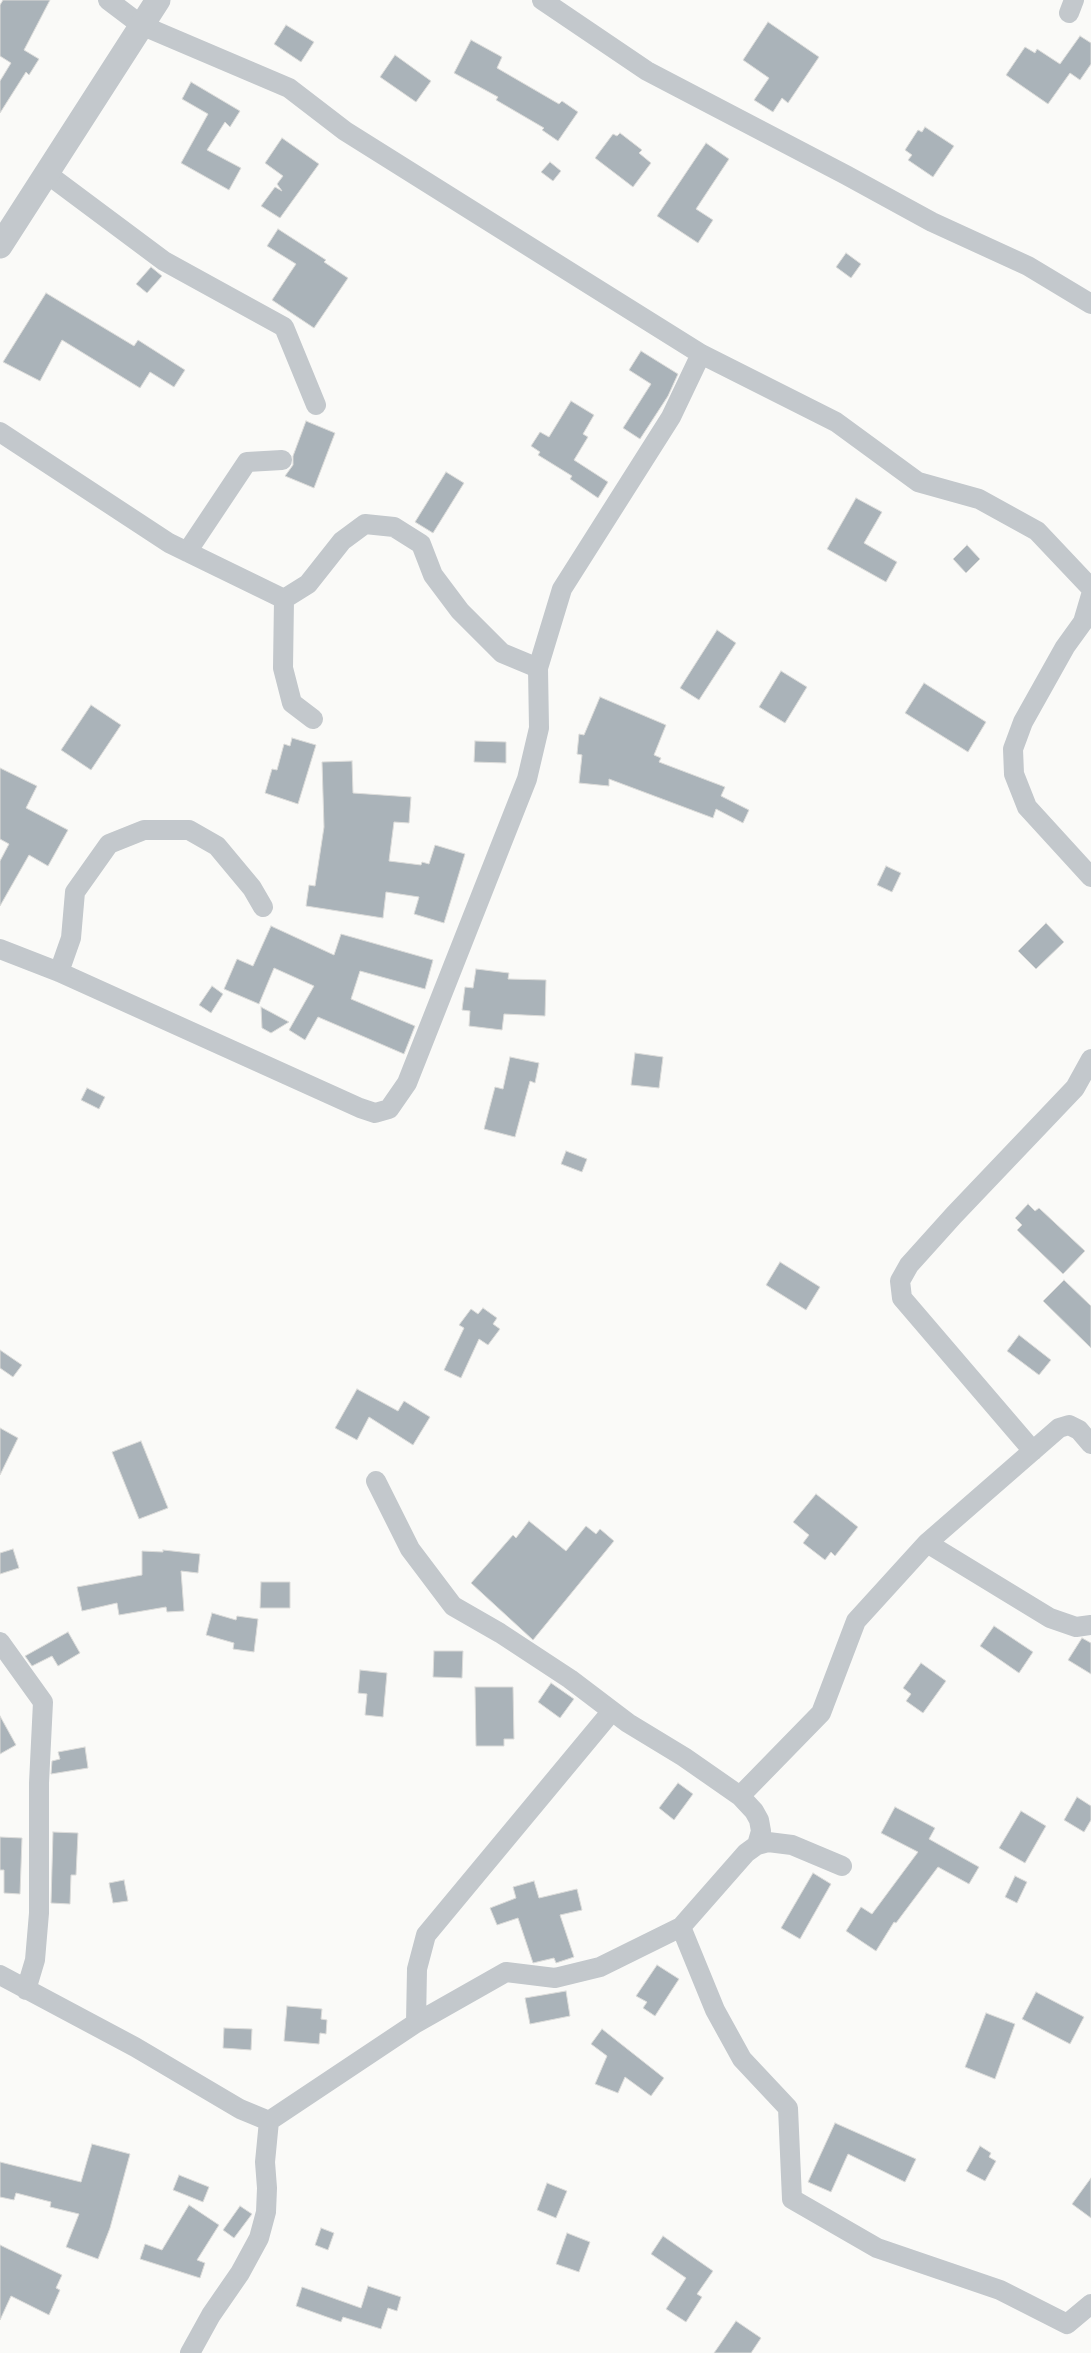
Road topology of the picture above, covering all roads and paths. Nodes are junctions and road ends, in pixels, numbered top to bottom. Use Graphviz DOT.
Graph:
graph roads {
  1 [pos="108,0"];
  2 [pos="158,0"];
  3 [pos="542,0"];
  4 [pos="141,25"];
  5 [pos="46,173"];
  6 [pos="0,246"];
  7 [pos="1091,304"];
  8 [pos="701,354"];
  9 [pos="316,405"];
  10 [pos="0,432"];
  11 [pos="282,460"];
  12 [pos="187,552"];
  13 [pos="1091,588"];
  14 [pos="1091,595"];
  15 [pos="284,599"];
  16 [pos="538,668"];
  17 [pos="313,719"];
  18 [pos="1091,877"];
  19 [pos="263,907"];
  20 [pos="0,949"];
  21 [pos="59,972"];
  22 [pos="1091,1059"];
  23 [pos="1091,1444"];
  24 [pos="1033,1451"];
  25 [pos="376,1481"];
  26 [pos="927,1543"];
  27 [pos="1091,1625"];
  28 [pos="0,1642"];
  29 [pos="612,1712"];
  30 [pos="740,1796"];
  31 [pos="757,1845"];
  32 [pos="842,1866"];
  33 [pos="681,1927"];
  34 [pos="0,1975"];
  35 [pos="26,1990"];
  36 [pos="416,2023"];
  37 [pos="269,2121"];
  38 [pos="1091,2304"];
  39 [pos="190,2353"];
  1 -- 4 [label="street"];
  2 -- 4 [label="street"];
  3 -- 7 [label="street"];
  4 -- 5 [label="street"];
  4 -- 8 [label="street"];
  5 -- 6 [label="street"];
  5 -- 9 [label="street"];
  8 -- 13 [label="street"];
  8 -- 16 [label="street"];
  10 -- 12 [label="street"];
  11 -- 12 [label="street"];
  12 -- 15 [label="street"];
  14 -- 18 [label="street"];
  15 -- 16 [label="street"];
  15 -- 17 [label="street"];
  16 -- 21 [label="street"];
  19 -- 21 [label="street"];
  20 -- 21 [label="street"];
  22 -- 24 [label="street"];
  23 -- 24 [label="street"];
  24 -- 26 [label="street"];
  25 -- 29 [label="street"];
  26 -- 27 [label="street"];
  26 -- 30 [label="street"];
  28 -- 35 [label="street"];
  29 -- 30 [label="street"];
  29 -- 36 [label="street"];
  30 -- 31 [label="street"];
  31 -- 32 [label="street"];
  31 -- 33 [label="street"];
  33 -- 36 [label="street"];
  33 -- 38 [label="street"];
  34 -- 35 [label="street"];
  35 -- 37 [label="street"];
  36 -- 37 [label="street"];
  37 -- 39 [label="street"];
}
